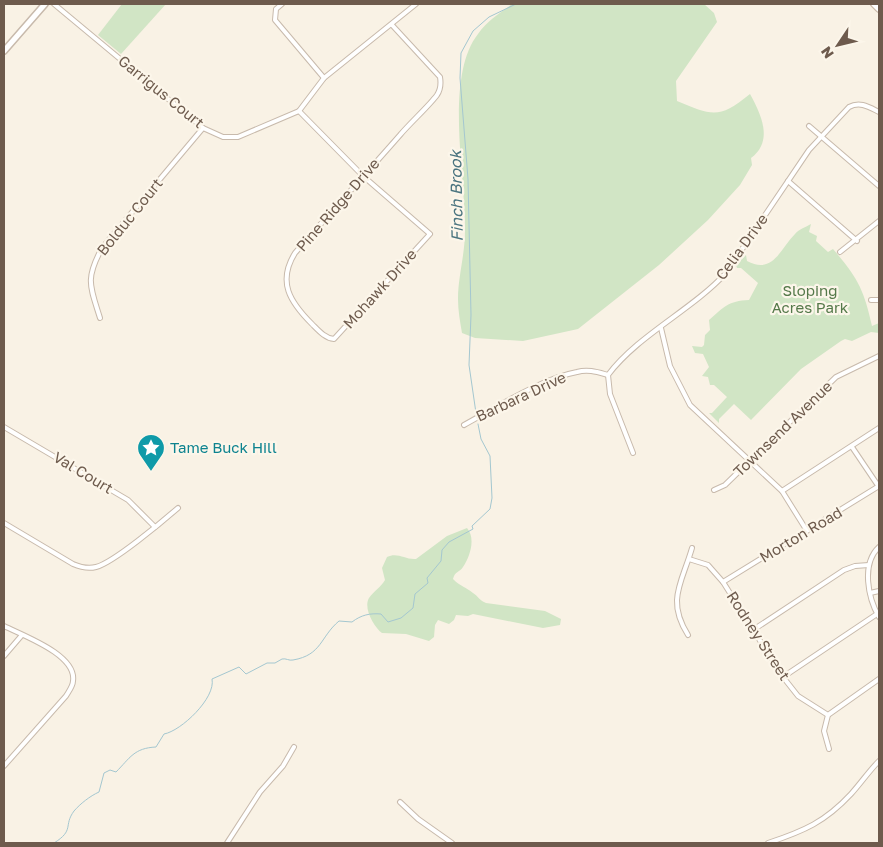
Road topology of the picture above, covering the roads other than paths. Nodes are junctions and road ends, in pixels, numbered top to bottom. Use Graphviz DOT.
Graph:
graph roads {
  1 [pos="45,4"];
  2 [pos="54,4"];
  3 [pos="282,4"];
  4 [pos="416,4"];
  5 [pos="874,4"];
  6 [pos="879,9"];
  7 [pos="392,25"];
  8 [pos="4,51"];
  9 [pos="324,78"];
  10 [pos="299,111"];
  11 [pos="879,112"];
  12 [pos="809,126"];
  13 [pos="203,128"];
  14 [pos="821,136"];
  15 [pos="363,176"];
  16 [pos="788,181"];
  17 [pos="879,186"];
  18 [pos="879,221"];
  19 [pos="857,241"];
  20 [pos="840,252"];
  21 [pos="871,300"];
  22 [pos="879,300"];
  23 [pos="100,318"];
  24 [pos="661,328"];
  25 [pos="328,338"];
  26 [pos="879,356"];
  27 [pos="608,374"];
  28 [pos="464,425"];
  29 [pos="4,427"];
  30 [pos="879,428"];
  31 [pos="852,447"];
  32 [pos="633,453"];
  33 [pos="751,461"];
  34 [pos="879,487"];
  35 [pos="714,490"];
  36 [pos="782,491"];
  37 [pos="178,508"];
  38 [pos="4,523"];
  39 [pos="155,528"];
  40 [pos="807,532"];
  41 [pos="879,547"];
  42 [pos="692,548"];
  43 [pos="689,558"];
  44 [pos="868,565"];
  45 [pos="723,582"];
  46 [pos="879,590"];
  47 [pos="870,593"];
  48 [pos="878,616"];
  49 [pos="4,626"];
  50 [pos="753,630"];
  51 [pos="22,635"];
  52 [pos="688,635"];
  53 [pos="4,656"];
  54 [pos="783,677"];
  55 [pos="879,679"];
  56 [pos="828,715"];
  57 [pos="294,747"];
  58 [pos="829,749"];
  59 [pos="879,761"];
  60 [pos="4,766"];
  61 [pos="400,802"];
  62 [pos="790,837"];
  63 [pos="227,843"];
  64 [pos="452,843"];
  65 [pos="768,843"];
  66 [pos="794,843"];
  1 -- 8 [label="street"];
  2 -- 13 [label="street, Garrigus Court"];
  3 -- 9 [label="street"];
  4 -- 7 [label="street, Garrigus Court"];
  5 -- 6 [label="main road"];
  7 -- 9 [label="street, Garrigus Court"];
  7 -- 15 [label="street, Pine Ridge Drive"];
  9 -- 10 [label="street, Garrigus Court"];
  10 -- 13 [label="street, Garrigus Court"];
  10 -- 15 [label="street"];
  11 -- 14 [label="street, Celia Drive"];
  12 -- 14 [label="street"];
  13 -- 23 [label="street, Bolduc Court"];
  14 -- 16 [label="street, Celia Drive"];
  14 -- 17 [label="street"];
  15 -- 25 [label="street, Pine Ridge Drive"];
  15 -- 25 [label="street, Mohawk Drive"];
  16 -- 19 [label="street"];
  16 -- 24 [label="street, Celia Drive"];
  18 -- 19 [label="street"];
  19 -- 20 [label="street"];
  21 -- 22 [label="street"];
  24 -- 27 [label="street, Celia Drive"];
  24 -- 33 [label="street"];
  26 -- 33 [label="street, Townsend Avenue"];
  27 -- 28 [label="street, Barbara Drive"];
  27 -- 32 [label="street"];
  29 -- 39 [label="street, Val Court"];
  30 -- 31 [label="street"];
  31 -- 34 [label="street"];
  31 -- 36 [label="street"];
  33 -- 35 [label="street, Townsend Avenue"];
  33 -- 36 [label="street"];
  34 -- 40 [label="street, Morton Road"];
  36 -- 40 [label="street"];
  37 -- 39 [label="street"];
  38 -- 39 [label="street"];
  40 -- 45 [label="street, Morton Road"];
  41 -- 44 [label="street"];
  42 -- 43 [label="street"];
  43 -- 45 [label="street, Rodney Street"];
  43 -- 52 [label="street"];
  44 -- 47 [label="street"];
  44 -- 50 [label="street"];
  45 -- 50 [label="street, Rodney Street"];
  46 -- 47 [label="street"];
  47 -- 48 [label="street"];
  48 -- 54 [label="street"];
  49 -- 51 [label="street"];
  50 -- 54 [label="street, Rodney Street"];
  51 -- 53 [label="street"];
  51 -- 60 [label="street"];
  54 -- 56 [label="street, Rodney Street"];
  55 -- 56 [label="street"];
  56 -- 58 [label="street"];
  57 -- 63 [label="street"];
  59 -- 62 [label="street"];
  61 -- 64 [label="street"];
  62 -- 65 [label="street"];
  62 -- 66 [label="street"];
}
